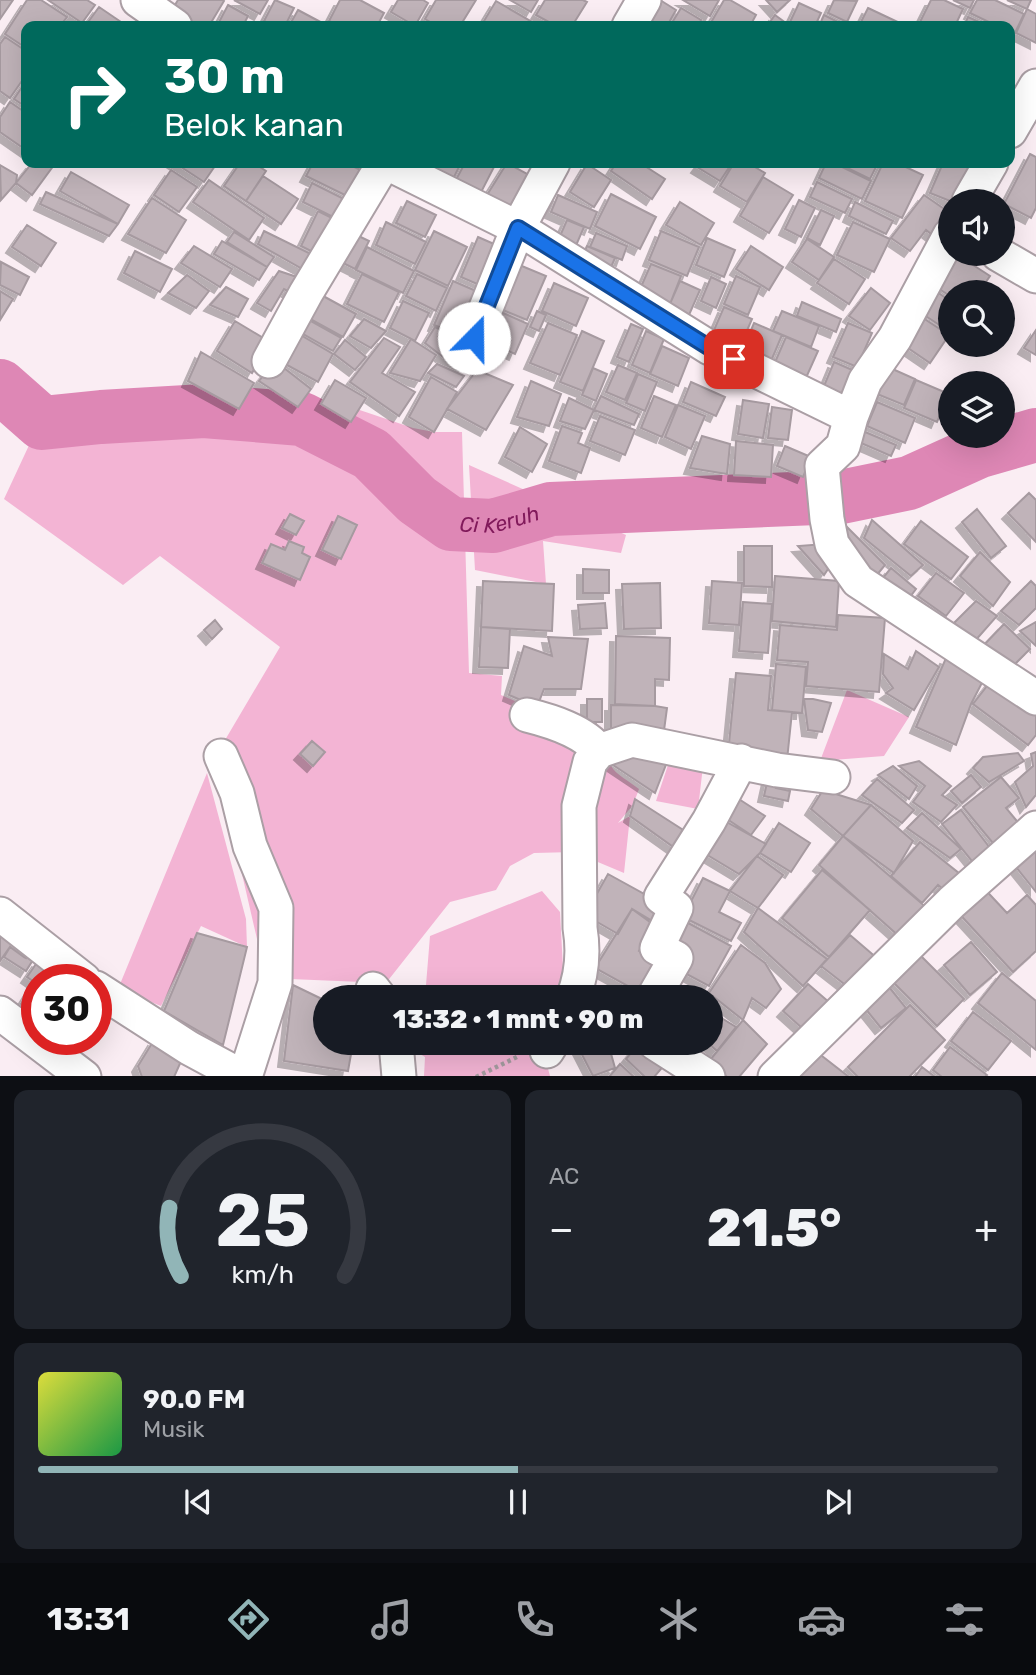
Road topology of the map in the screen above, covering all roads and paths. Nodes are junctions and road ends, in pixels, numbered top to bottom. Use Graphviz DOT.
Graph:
graph roads {
  1 [pos="138,0"];
  2 [pos="644,0"];
  3 [pos="168,21"];
  4 [pos="632,21"];
  5 [pos="1035,88"];
  6 [pos="1015,122"];
  7 [pos="383,168"];
  8 [pos="396,168"];
  9 [pos="550,168"];
  10 [pos="988,168"];
  11 [pos="976,189"];
  12 [pos="518,228"];
  13 [pos="938,257"];
  14 [pos="1015,264"];
  15 [pos="1036,276"];
  16 [pos="474,338"];
  17 [pos="270,361"];
  18 [pos="851,417"];
  19 [pos="1036,698"];
  20 [pos="527,715"];
  21 [pos="599,751"];
  22 [pos="221,756"];
  23 [pos="741,761"];
  24 [pos="833,776"];
  25 [pos="1036,828"];
  26 [pos="0,914"];
  27 [pos="64,964"];
  28 [pos="585,985"];
  29 [pos="660,985"];
  30 [pos="112,998"];
  31 [pos="0,1013"];
  32 [pos="397,1055"];
  33 [pos="526,1055"];
  34 [pos="674,1055"];
  35 [pos="248,1066"];
  36 [pos="84,1076"];
  37 [pos="399,1076"];
  38 [pos="475,1076"];
  39 [pos="708,1076"];
  40 [pos="775,1076"];
  1 -- 3 [label="street"];
  2 -- 4 [label="street"];
  5 -- 6 [label="street"];
  7 -- 17 [label="street"];
  8 -- 12 [label="street"];
  9 -- 12 [label="street"];
  10 -- 11 [label="street"];
  12 -- 16 [label="street"];
  12 -- 18 [label="street"];
  13 -- 18 [label="street"];
  14 -- 15 [label="street"];
  18 -- 19 [label="street"];
  20 -- 21 [label="street"];
  21 -- 23 [label="street"];
  21 -- 28 [label="street"];
  22 -- 35 [label="street"];
  23 -- 24 [label="street"];
  23 -- 29 [label="street"];
  25 -- 40 [label="street"];
  26 -- 27 [label="street"];
  30 -- 35 [label="street"];
  31 -- 36 [label="street"];
  32 -- 37 [label="street"];
  33 -- 38 [label="path"];
  34 -- 39 [label="street"];
}
